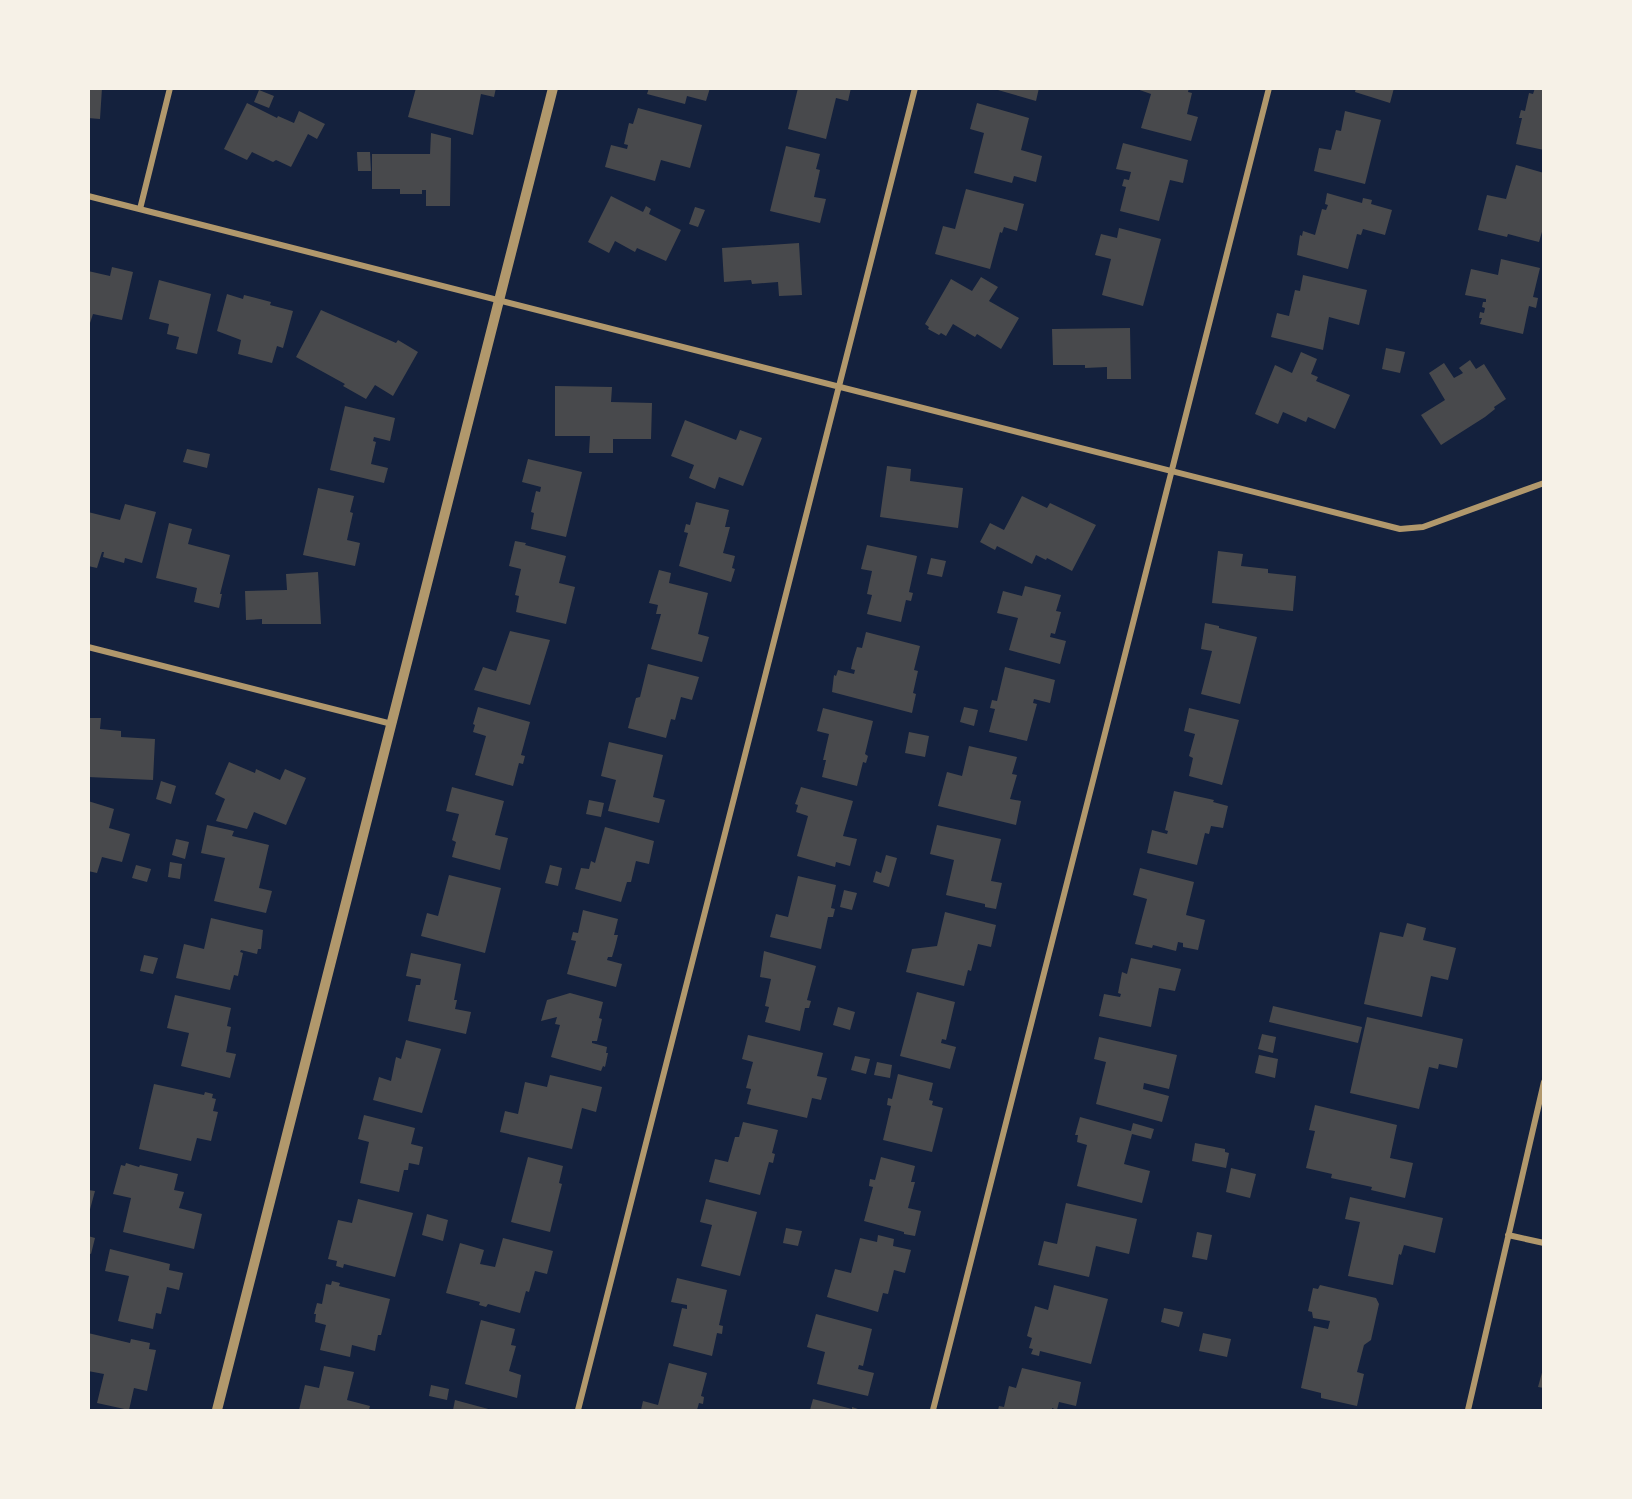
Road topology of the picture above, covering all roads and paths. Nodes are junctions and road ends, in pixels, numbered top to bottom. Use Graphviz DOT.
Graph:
graph roads {
  1 [pos="170,88"];
  2 [pos="554,88"];
  3 [pos="915,88"];
  4 [pos="1269,88"];
  5 [pos="88,196"];
  6 [pos="140,209"];
  7 [pos="500,300"];
  8 [pos="839,386"];
  9 [pos="1172,471"];
  10 [pos="1544,483"];
  11 [pos="88,647"];
  12 [pos="392,724"];
  13 [pos="1544,1082"];
  14 [pos="1508,1235"];
  15 [pos="1544,1243"];
  16 [pos="217,1410"];
  17 [pos="578,1410"];
  18 [pos="933,1410"];
  19 [pos="1468,1410"];
  1 -- 6 [label="street"];
  2 -- 7 [label="street"];
  3 -- 8 [label="street"];
  4 -- 9 [label="street"];
  5 -- 6 [label="street"];
  6 -- 7 [label="street"];
  7 -- 8 [label="street"];
  7 -- 12 [label="street"];
  8 -- 9 [label="street"];
  8 -- 17 [label="street"];
  9 -- 10 [label="street"];
  9 -- 18 [label="street"];
  11 -- 12 [label="street"];
  12 -- 16 [label="street"];
  13 -- 14 [label="street"];
  14 -- 15 [label="street"];
  14 -- 19 [label="street"];
}
